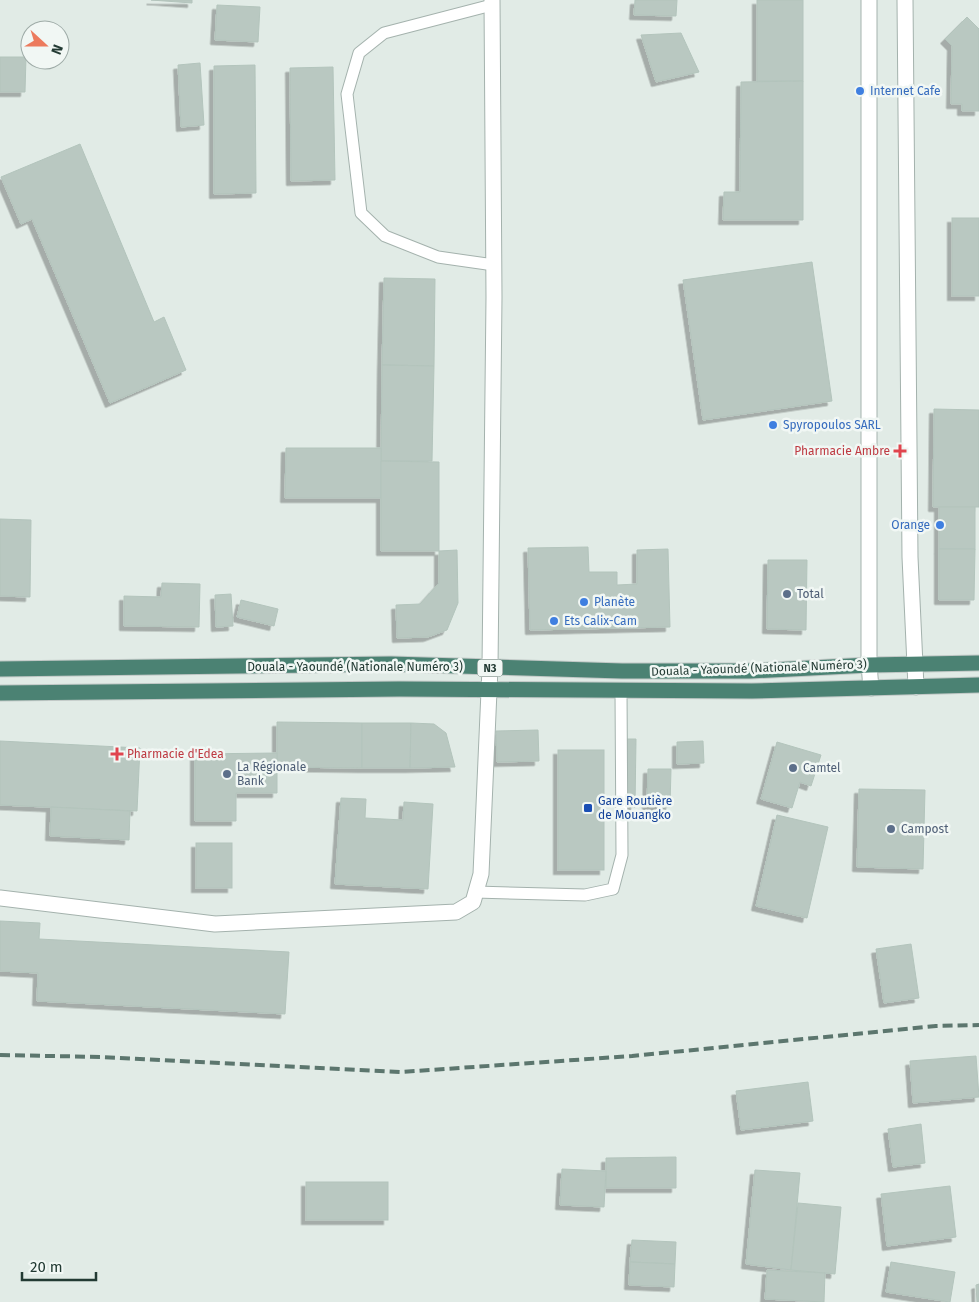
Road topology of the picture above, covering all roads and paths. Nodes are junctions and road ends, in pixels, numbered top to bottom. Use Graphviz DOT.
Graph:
graph roads {
  1 [pos="869,0"];
  2 [pos="905,0"];
  3 [pos="492,2"];
  4 [pos="494,265"];
  5 [pos="979,663"];
  6 [pos="869,665"];
  7 [pos="916,665"];
  8 [pos="490,668"];
  9 [pos="0,669"];
  10 [pos="979,685"];
  11 [pos="916,687"];
  12 [pos="871,688"];
  13 [pos="489,689"];
  14 [pos="621,690"];
  15 [pos="0,694"];
  16 [pos="475,892"];
  17 [pos="0,898"];
  1 -- 6 [label="street"];
  2 -- 7 [label="street"];
  3 -- 4 [label="street"];
  3 -- 4 [label="lane"];
  4 -- 8 [label="street"];
  5 -- 7 [label="highway, Douala - Yaoundé (Nationale Numéro 3) / N3"];
  6 -- 7 [label="highway, Douala - Yaoundé (Nationale Numéro 3) / N3"];
  6 -- 8 [label="highway, Douala - Yaoundé (Nationale Numéro 3) / N3"];
  6 -- 12 [label="street"];
  7 -- 11 [label="street"];
  8 -- 9 [label="highway, Douala - Yaoundé (Nationale Numéro 3) / N3"];
  8 -- 13 [label="street"];
  10 -- 11 [label="highway, Douala - Yaoundé (Nationale Numéro 3) / N3"];
  11 -- 12 [label="highway, Douala - Yaoundé (Nationale Numéro 3) / N3"];
  12 -- 14 [label="highway, Douala - Yaoundé (Nationale Numéro 3) / N3"];
  13 -- 14 [label="highway, Douala - Yaoundé (Nationale Numéro 3) / N3"];
  13 -- 15 [label="highway, Douala - Yaoundé (Nationale Numéro 3) / N3"];
  13 -- 16 [label="street"];
  14 -- 16 [label="lane"];
  16 -- 17 [label="street"];
}
